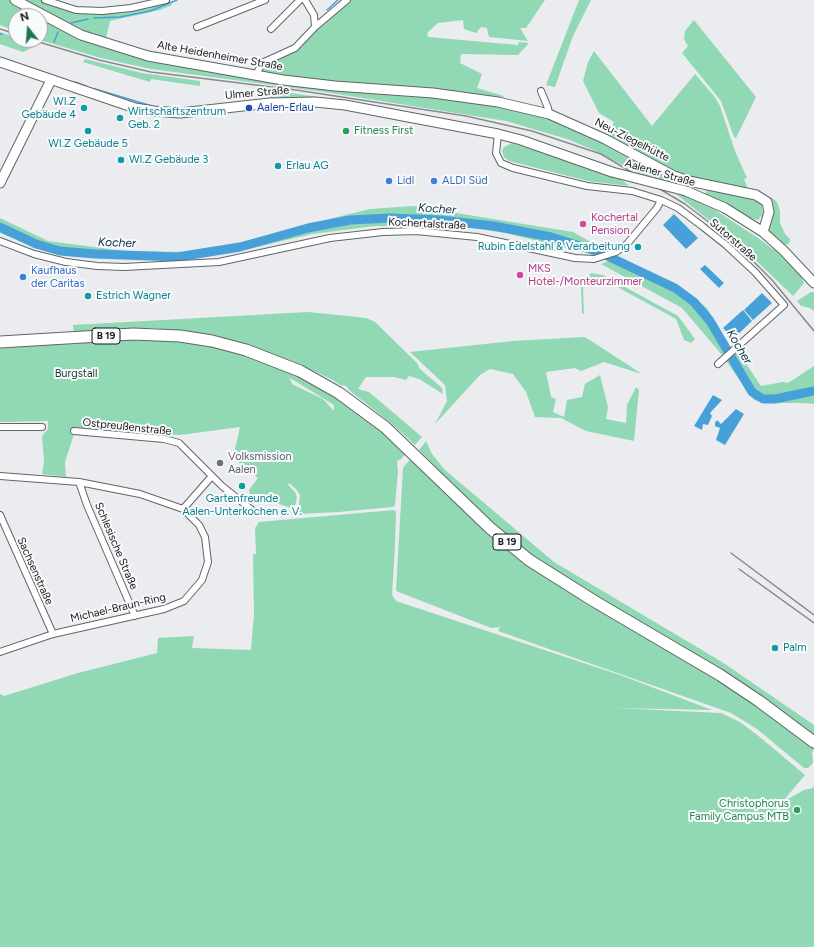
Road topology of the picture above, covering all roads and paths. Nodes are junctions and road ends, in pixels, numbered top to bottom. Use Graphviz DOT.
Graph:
graph roads {
  1 [pos="14,0"];
  2 [pos="45,0"];
  3 [pos="166,0"];
  4 [pos="265,0"];
  5 [pos="300,0"];
  6 [pos="305,0"];
  7 [pos="347,0"];
  8 [pos="197,27"];
  9 [pos="315,27"];
  10 [pos="271,29"];
  11 [pos="0,62"];
  12 [pos="256,75"];
  13 [pos="51,80"];
  14 [pos="541,91"];
  15 [pos="433,93"];
  16 [pos="549,114"];
  17 [pos="498,134"];
  18 [pos="0,183"];
  19 [pos="661,200"];
  20 [pos="763,232"];
  21 [pos="0,241"];
  22 [pos="814,283"];
  23 [pos="0,342"];
  24 [pos="720,362"];
  25 [pos="0,427"];
  26 [pos="42,427"];
  27 [pos="74,431"];
  28 [pos="0,476"];
  29 [pos="212,476"];
  30 [pos="79,482"];
  31 [pos="184,509"];
  32 [pos="252,510"];
  33 [pos="0,516"];
  34 [pos="135,616"];
  35 [pos="53,634"];
  36 [pos="0,652"];
  37 [pos="814,742"];
  1 -- 12 [label="street, Alte Heidenheimer Straße"];
  2 -- 3 [label="street"];
  4 -- 8 [label="street"];
  5 -- 10 [label="street"];
  6 -- 9 [label="street"];
  7 -- 9 [label="street"];
  9 -- 12 [label="street"];
  11 -- 13 [label="street, Ulmer Straße"];
  12 -- 15 [label="street, Alte Heidenheimer Straße"];
  13 -- 17 [label="street, Ulmer Straße"];
  13 -- 18 [label="street"];
  14 -- 16 [label="street"];
  15 -- 16 [label="street, Neu-Ziegelhütte"];
  16 -- 20 [label="street, Neu-Ziegelhütte"];
  17 -- 19 [label="street"];
  17 -- 20 [label="street, Aalener Straße, bridge"];
  19 -- 21 [label="street, Kochertalstraße"];
  19 -- 24 [label="street, Sutorstraße"];
  20 -- 22 [label="street, Aalener Straße"];
  23 -- 37 [label="highway, B 19"];
  25 -- 26 [label="street"];
  27 -- 29 [label="street, Ostpreußenstraße"];
  28 -- 30 [label="street"];
  29 -- 31 [label="street"];
  29 -- 32 [label="street, Ostpreußenstraße"];
  30 -- 31 [label="street"];
  30 -- 34 [label="street, Schlesische Straße"];
  31 -- 34 [label="street, Michael-Braun-Ring"];
  33 -- 35 [label="street, Sachsenstraße"];
  34 -- 35 [label="street, Michael-Braun-Ring"];
  35 -- 36 [label="street, Michael-Braun-Ring"];
}
